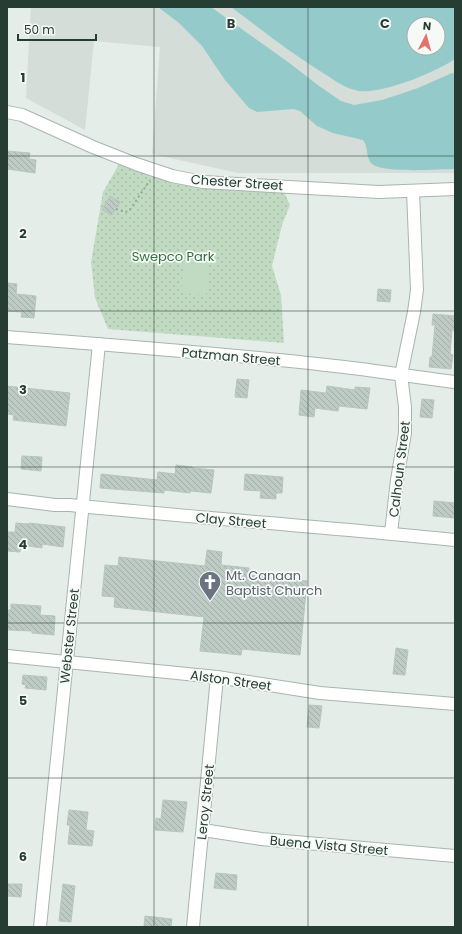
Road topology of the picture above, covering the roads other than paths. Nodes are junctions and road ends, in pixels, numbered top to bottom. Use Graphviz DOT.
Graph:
graph roads {
  1 [pos="7,112"];
  2 [pos="455,189"];
  3 [pos="413,191"];
  4 [pos="7,337"];
  5 [pos="99,344"];
  6 [pos="401,375"];
  7 [pos="455,382"];
  8 [pos="7,499"];
  9 [pos="83,506"];
  10 [pos="391,533"];
  11 [pos="455,540"];
  12 [pos="7,656"];
  13 [pos="67,661"];
  14 [pos="217,677"];
  15 [pos="455,704"];
  16 [pos="203,830"];
  17 [pos="455,856"];
  18 [pos="40,927"];
  19 [pos="193,927"];
  1 -- 3 [label="street, Chester Street"];
  2 -- 3 [label="street, Chester Street"];
  3 -- 6 [label="street, Calhoun Street"];
  4 -- 5 [label="street, Patzman Street"];
  5 -- 6 [label="street, Patzman Street"];
  5 -- 9 [label="street, Webster Street"];
  6 -- 7 [label="street, Patzman Street"];
  6 -- 10 [label="street, Calhoun Street"];
  8 -- 9 [label="street, Clay Street"];
  9 -- 10 [label="street, Clay Street"];
  9 -- 13 [label="street, Webster Street"];
  10 -- 11 [label="street, Clay Street"];
  12 -- 13 [label="street, Alston Street"];
  13 -- 14 [label="street, Alston Street"];
  13 -- 18 [label="street, Webster Street"];
  14 -- 15 [label="street, Alston Street"];
  14 -- 16 [label="street, Leroy Street"];
  16 -- 17 [label="street, Buena Vista Street"];
  16 -- 19 [label="street, Leroy Street"];
}
